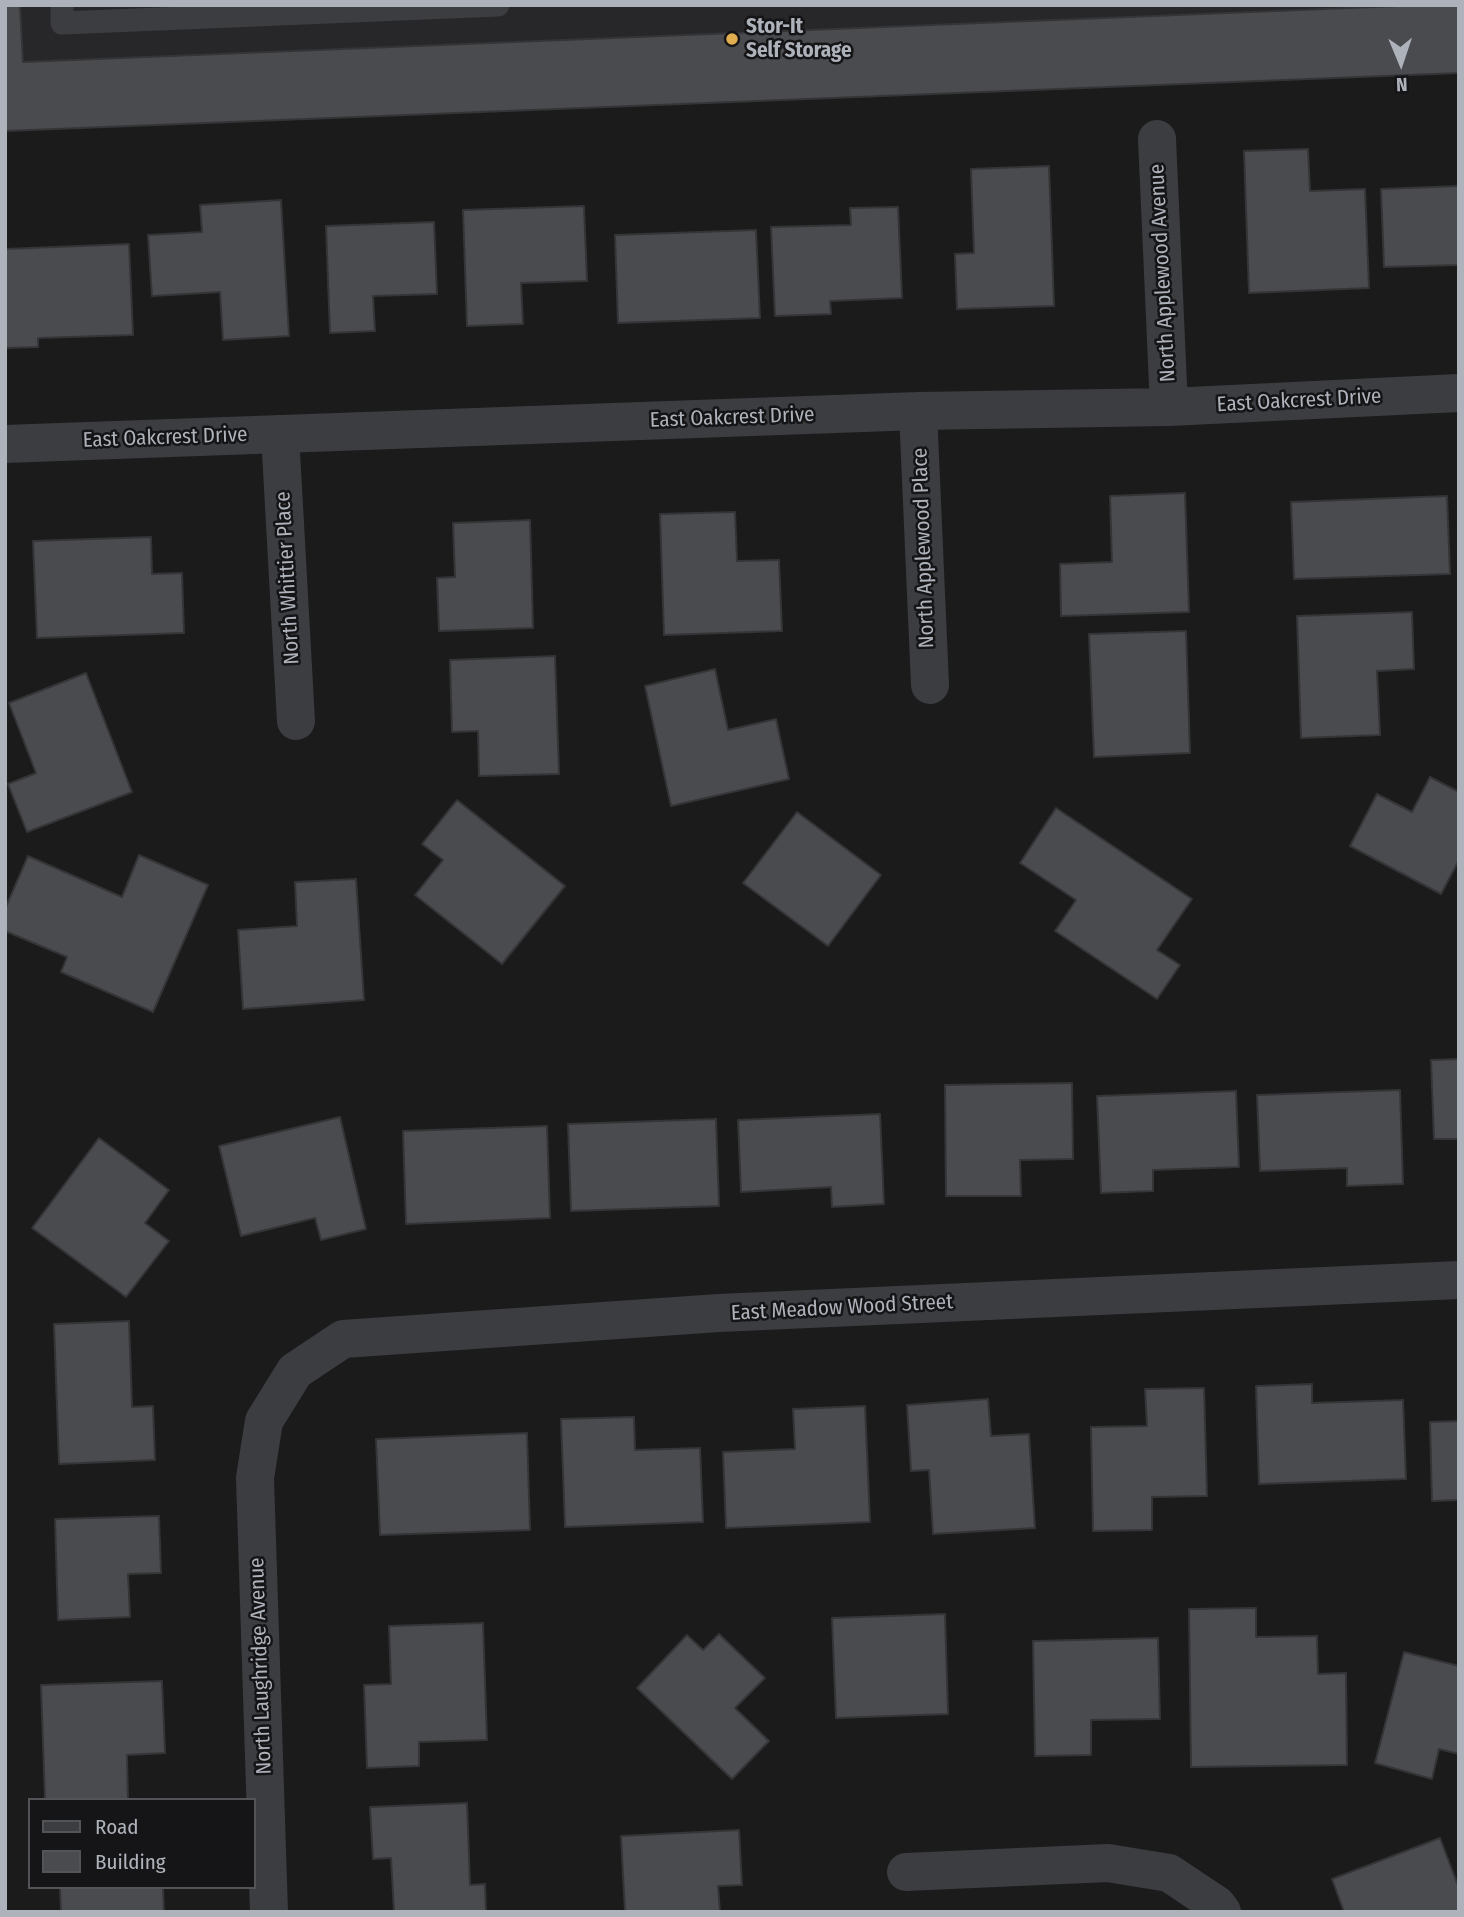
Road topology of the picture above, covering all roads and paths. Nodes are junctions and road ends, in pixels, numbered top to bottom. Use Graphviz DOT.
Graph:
graph roads {
  1 [pos="62,5"];
  2 [pos="498,5"];
  3 [pos="312,9"];
  4 [pos="206,11"];
  5 [pos="1157,139"];
  6 [pos="1459,393"];
  7 [pos="1169,407"];
  8 [pos="918,411"];
  9 [pos="280,434"];
  10 [pos="5,444"];
  11 [pos="930,685"];
  12 [pos="296,721"];
  13 [pos="1459,1280"];
  14 [pos="264,1421"];
  15 [pos="906,1872"];
  16 [pos="270,1912"];
  17 [pos="1222,1912"];
  1 -- 4 [label="lane"];
  2 -- 3 [label="lane"];
  3 -- 4 [label="lane"];
  5 -- 7 [label="street, North Applewood Avenue"];
  6 -- 7 [label="street, East Oakcrest Drive"];
  7 -- 8 [label="street, East Oakcrest Drive"];
  8 -- 9 [label="street, East Oakcrest Drive"];
  8 -- 11 [label="street, North Applewood Place"];
  9 -- 10 [label="street, East Oakcrest Drive"];
  9 -- 12 [label="street, North Whittier Place"];
  13 -- 14 [label="street, East Meadow Wood Street"];
  14 -- 16 [label="street, North Laughridge Avenue"];
  15 -- 17 [label="street"];
}
